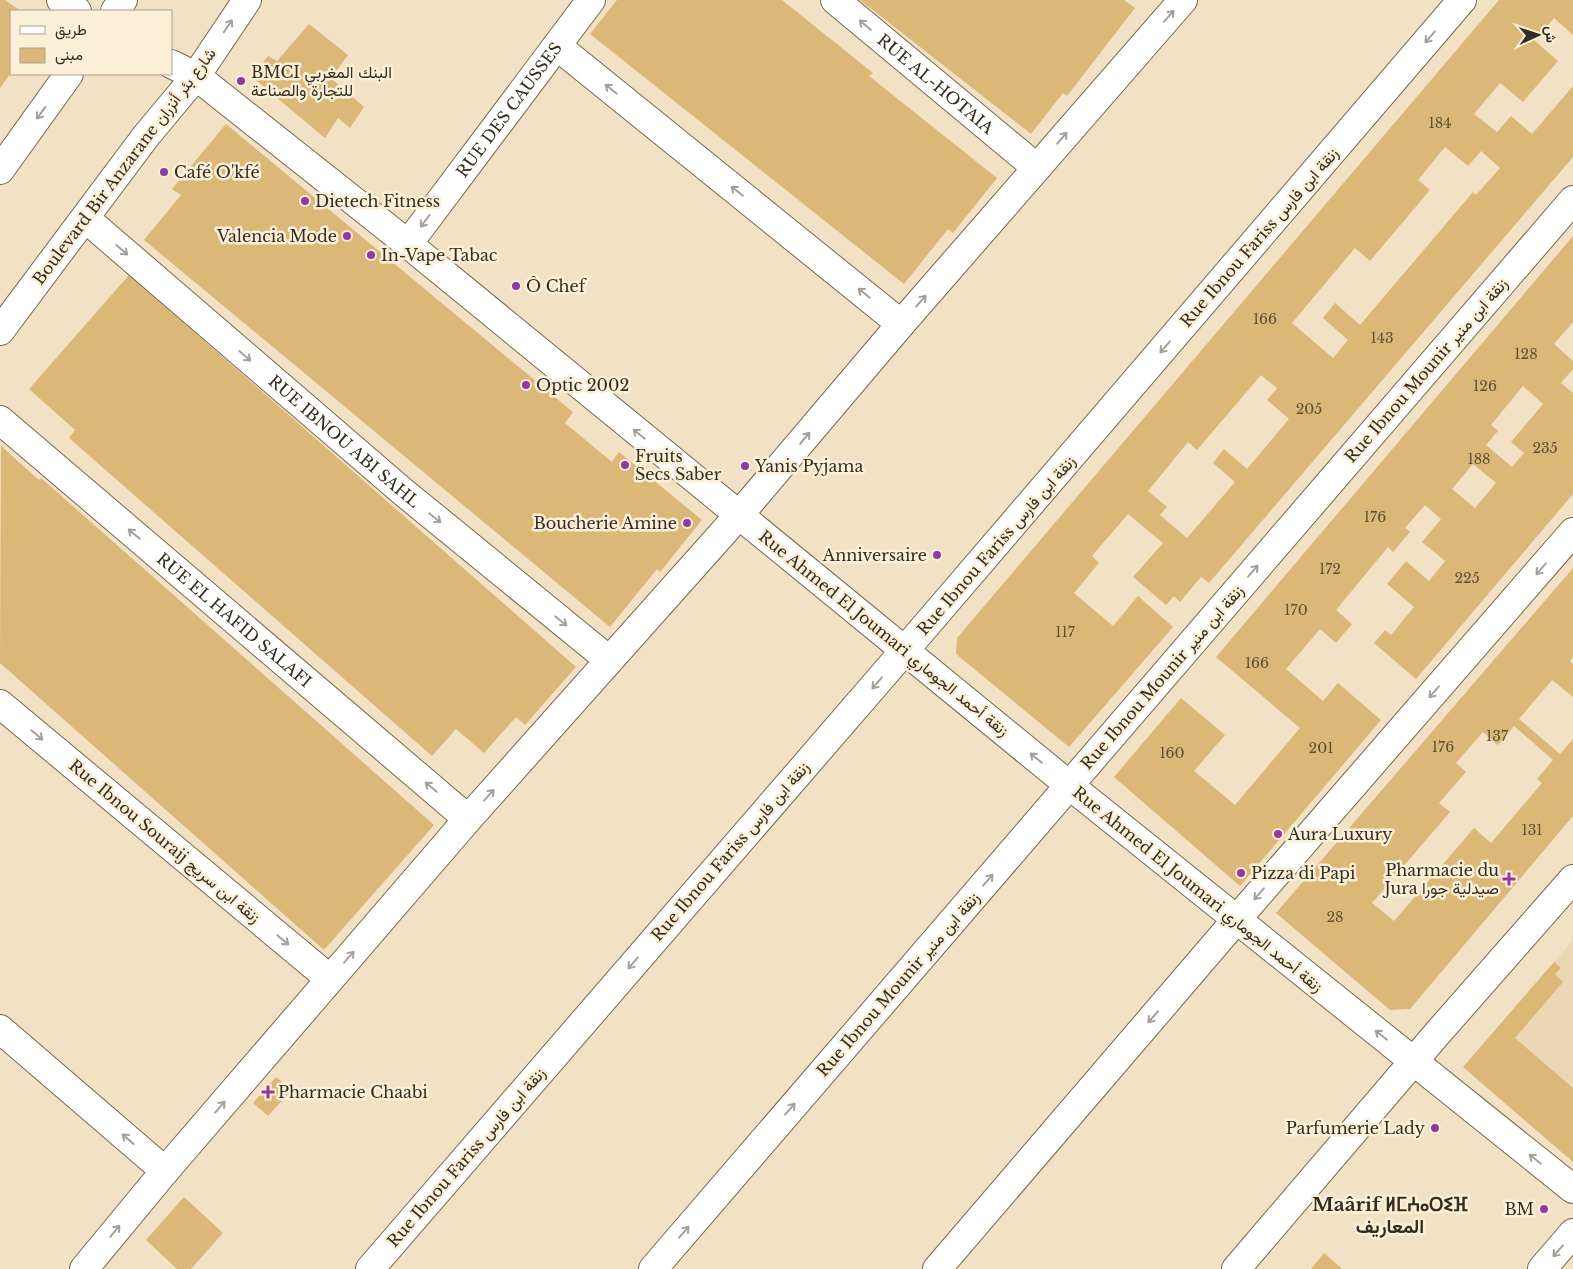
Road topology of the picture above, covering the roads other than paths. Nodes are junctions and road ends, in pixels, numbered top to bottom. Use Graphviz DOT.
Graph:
graph roads {
  1 [pos="61,0"];
  2 [pos="247,0"];
  3 [pos="590,0"];
  4 [pos="835,0"];
  5 [pos="1183,0"];
  6 [pos="1462,0"];
  7 [pos="76,10"];
  8 [pos="557,46"];
  9 [pos="172,64"];
  10 [pos="68,75"];
  11 [pos="196,76"];
  12 [pos="1037,168"];
  13 [pos="0,170"];
  14 [pos="1573,200"];
  15 [pos="85,218"];
  16 [pos="408,244"];
  17 [pos="902,324"];
  18 [pos="0,331"];
  19 [pos="0,420"];
  20 [pos="739,515"];
  21 [pos="1573,532"];
  22 [pos="905,650"];
  23 [pos="609,660"];
  24 [pos="0,704"];
  25 [pos="1069,785"];
  26 [pos="468,818"];
  27 [pos="1573,879"];
  28 [pos="1237,919"];
  29 [pos="330,979"];
  30 [pos="0,1029"];
  31 [pos="1414,1061"];
  32 [pos="165,1171"];
  33 [pos="1573,1190"];
  34 [pos="1573,1233"];
  35 [pos="84,1269"];
  36 [pos="370,1269"];
  37 [pos="653,1269"];
  38 [pos="937,1269"];
  39 [pos="1236,1269"];
  40 [pos="1542,1269"];
  1 -- 7 [label="street"];
  11 -- 2 [label="street, Boulevard Bir Anzarane شارع بئر أنزران, one-way"];
  3 -- 8 [label="street, RUE DES CAUSSES"];
  12 -- 4 [label="street, RUE AL-HOTAIA, one-way"];
  12 -- 5 [label="street, one-way"];
  6 -- 22 [label="street, Rue Ibnou Fariss زنقة ابن فارس, one-way"];
  8 -- 16 [label="street, RUE DES CAUSSES, one-way"];
  17 -- 8 [label="street, one-way"];
  9 -- 11 [label="street, Rue Ahmed El Joumari زنقة أحمد الجوماري"];
  10 -- 13 [label="street, one-way"];
  11 -- 15 [label="street, Boulevard Bir Anzarane شارع بئر أنزران"];
  11 -- 16 [label="street, Rue Ahmed El Joumari زنقة أحمد الجوماري"];
  17 -- 12 [label="street, one-way"];
  25 -- 14 [label="street, Rue Ibnou Mounir زنقة ابن منير, one-way"];
  15 -- 18 [label="street, Boulevard Bir Anzarane شارع بئر أنزران"];
  15 -- 23 [label="street, RUE IBNOU ABI SAHL, one-way"];
  20 -- 16 [label="street, Rue Ahmed El Joumari زنقة أحمد الجوماري, one-way"];
  20 -- 17 [label="street, one-way"];
  26 -- 19 [label="street, RUE EL HAFID SALAFI, one-way"];
  20 -- 22 [label="street, Rue Ahmed El Joumari زنقة أحمد الجوماري"];
  20 -- 23 [label="street"];
  21 -- 28 [label="street, one-way"];
  25 -- 22 [label="street, Rue Ahmed El Joumari زنقة أحمد الجوماري, one-way"];
  22 -- 36 [label="street, Rue Ibnou Fariss زنقة ابن فارس, one-way"];
  26 -- 23 [label="street, one-way"];
  24 -- 29 [label="street, Rue Ibnou Souraij زنقة ابن سريج, one-way"];
  25 -- 28 [label="street, Rue Ahmed El Joumari زنقة أحمد الجوماري"];
  37 -- 25 [label="street, Rue Ibnou Mounir زنقة ابن منير, one-way"];
  29 -- 26 [label="street, one-way"];
  27 -- 31 [label="street"];
  31 -- 28 [label="street, Rue Ahmed El Joumari زنقة أحمد الجوماري, one-way"];
  28 -- 38 [label="street, one-way"];
  32 -- 29 [label="street, one-way"];
  32 -- 30 [label="street, one-way"];
  33 -- 31 [label="street, Rue Ahmed El Joumari زنقة أحمد الجوماري, one-way"];
  31 -- 39 [label="street"];
  35 -- 32 [label="street, one-way"];
  34 -- 40 [label="street, one-way"];
}
